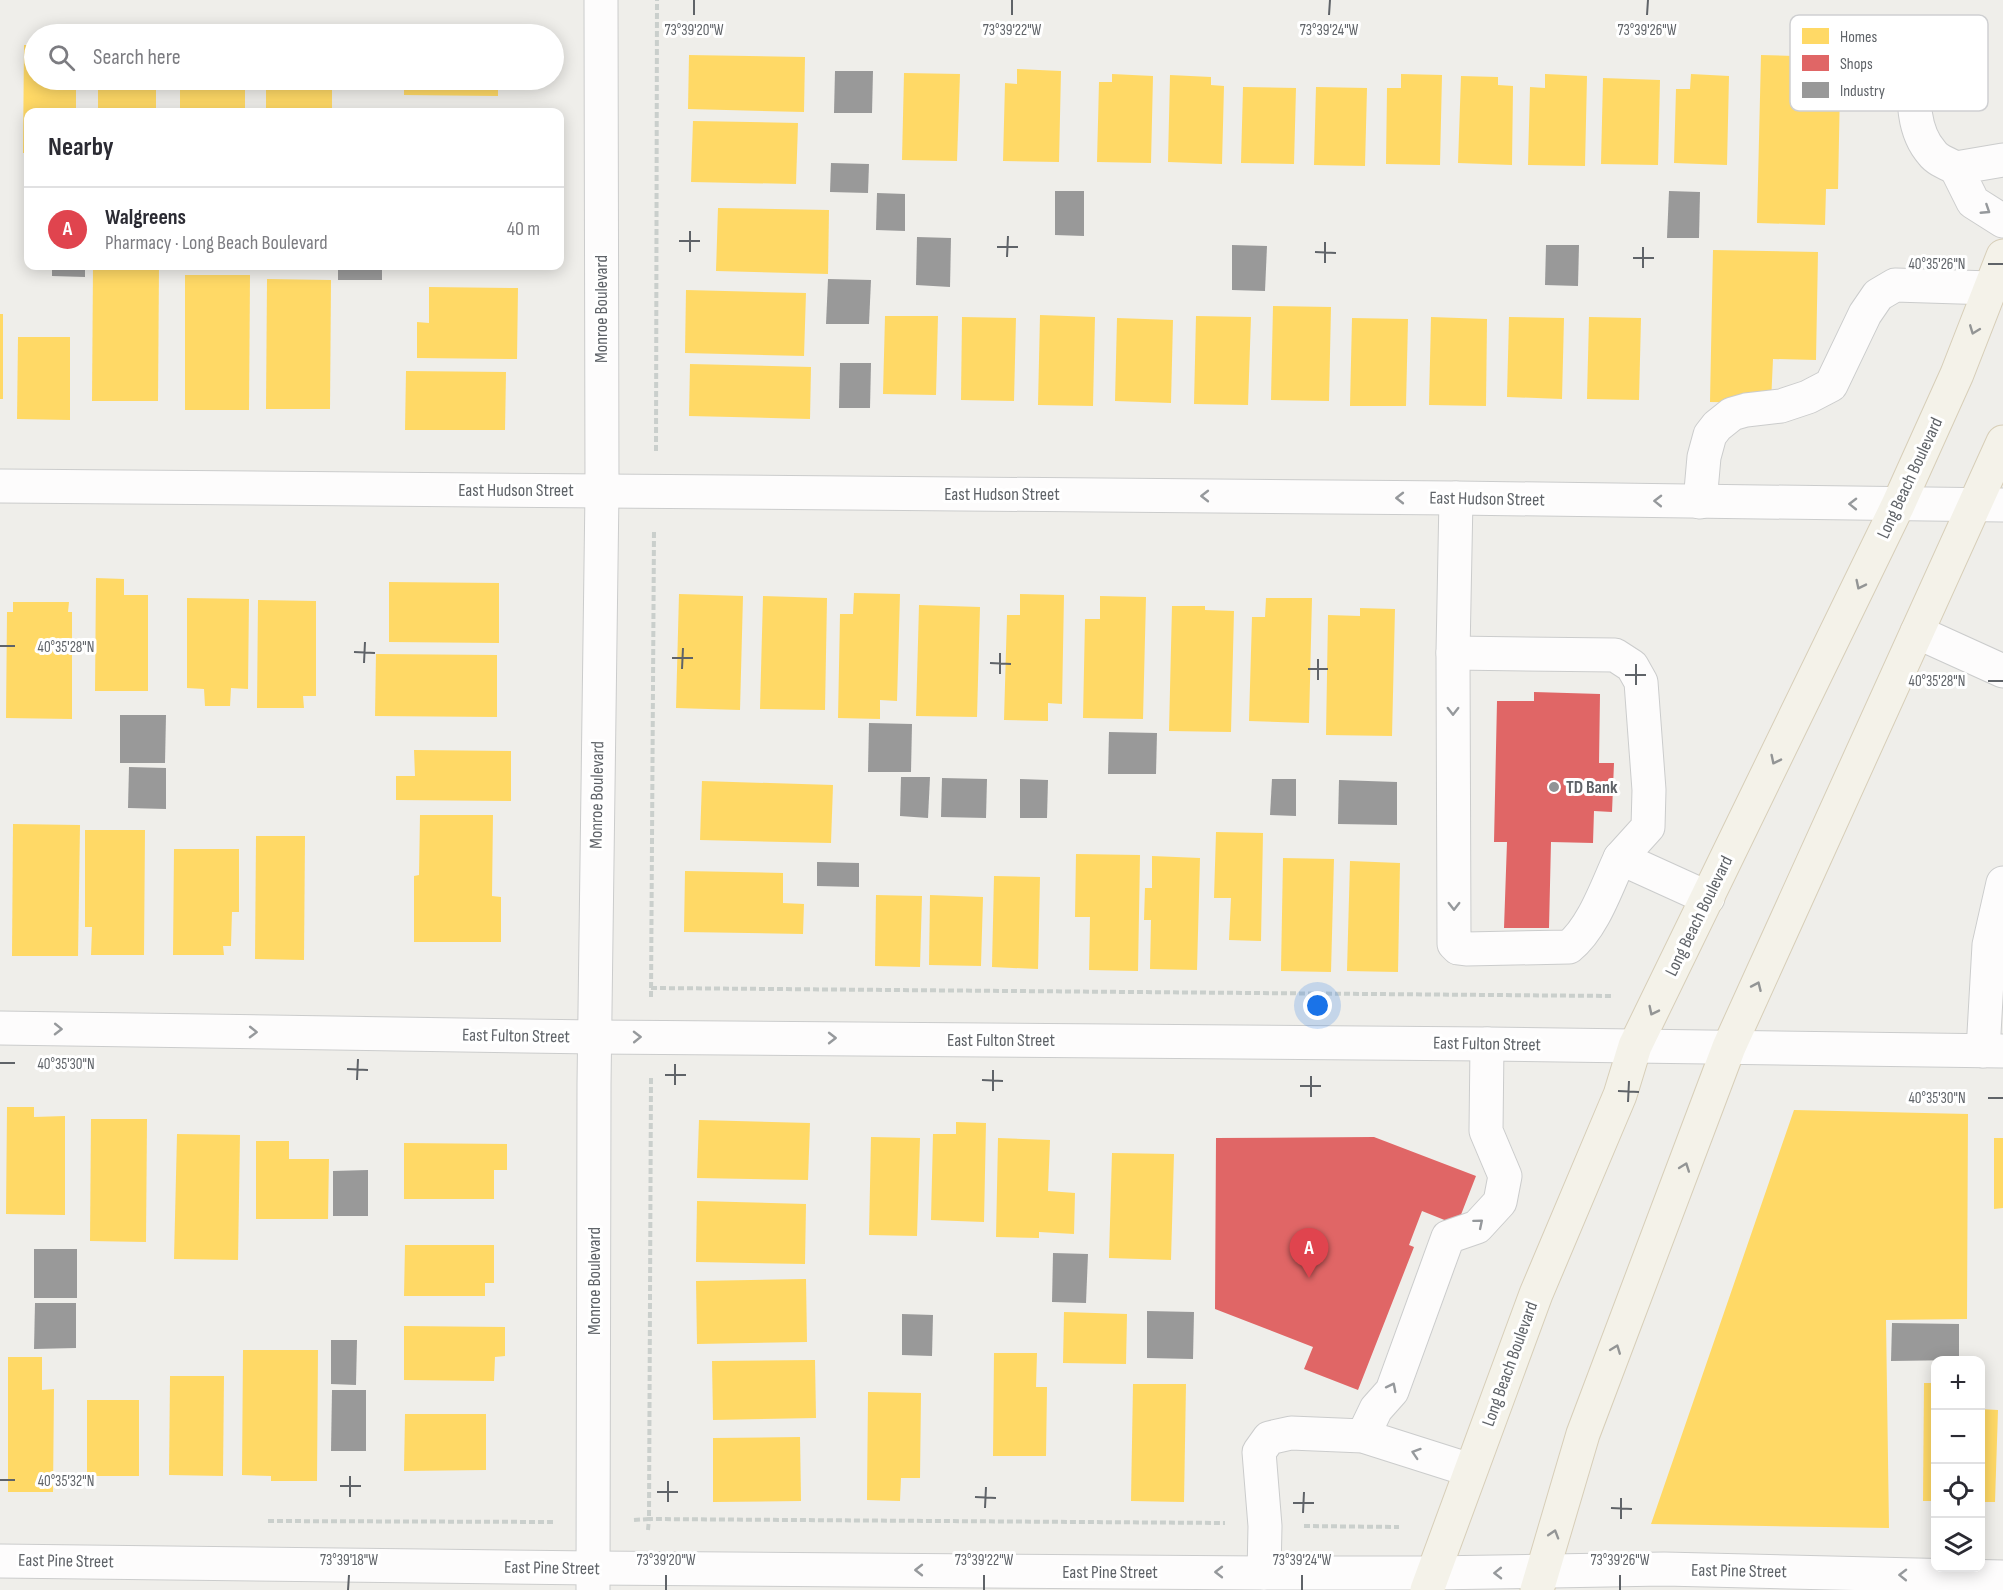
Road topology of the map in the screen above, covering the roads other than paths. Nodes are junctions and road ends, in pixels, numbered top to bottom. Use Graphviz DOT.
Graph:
graph roads {
  1 [pos="601,0"];
  2 [pos="1915,111"];
  3 [pos="2003,160"];
  4 [pos="1956,168"];
  5 [pos="2003,221"];
  6 [pos="2003,256"];
  7 [pos="1991,288"];
  8 [pos="2003,442"];
  9 [pos="0,486"];
  10 [pos="602,491"];
  11 [pos="1456,498"];
  12 [pos="1700,502"];
  13 [pos="1898,505"];
  14 [pos="1989,505"];
  15 [pos="1917,632"];
  16 [pos="1453,653"];
  17 [pos="2003,671"];
  18 [pos="1620,858"];
  19 [pos="2003,883"];
  20 [pos="1708,898"];
  21 [pos="0,1028"];
  22 [pos="595,1037"];
  23 [pos="1487,1044"];
  24 [pos="1635,1046"];
  25 [pos="1729,1047"];
  26 [pos="1993,1051"];
  27 [pos="1363,1436"];
  28 [pos="1470,1470"];
  29 [pos="0,1561"];
  30 [pos="1264,1573"];
  31 [pos="2003,1577"];
  32 [pos="593,1579"];
  33 [pos="1661,1580"];
  34 [pos="1539,1581"];
  35 [pos="1429,1582"];
  36 [pos="1850,1582"];
  1 -- 10 [label="street, Monroe Boulevard"];
  2 -- 4 [label="street"];
  3 -- 4 [label="street"];
  4 -- 5 [label="street, one-way"];
  6 -- 7 [label="main road, Long Beach Boulevard"];
  7 -- 12 [label="street"];
  7 -- 13 [label="main road, Long Beach Boulevard, one-way"];
  8 -- 14 [label="main road"];
  9 -- 10 [label="street, East Hudson Street"];
  11 -- 10 [label="street, East Hudson Street, one-way"];
  10 -- 22 [label="street, Monroe Boulevard"];
  12 -- 11 [label="street, East Hudson Street, one-way"];
  11 -- 16 [label="street"];
  13 -- 12 [label="street, East Hudson Street, one-way"];
  13 -- 14 [label="street, East Hudson Street"];
  13 -- 20 [label="main road, Long Beach Boulevard, one-way"];
  14 -- 15 [label="main road"];
  15 -- 17 [label="street"];
  25 -- 15 [label="main road, one-way"];
  16 -- 18 [label="street"];
  16 -- 18 [label="street, one-way"];
  18 -- 20 [label="street"];
  19 -- 26 [label="street"];
  20 -- 24 [label="main road, Long Beach Boulevard, one-way"];
  21 -- 22 [label="street, East Fulton Street, one-way"];
  22 -- 23 [label="street, East Fulton Street, one-way"];
  22 -- 32 [label="street, Monroe Boulevard"];
  23 -- 24 [label="street, East Fulton Street"];
  27 -- 23 [label="street, one-way"];
  24 -- 25 [label="street, East Fulton Street"];
  24 -- 28 [label="main road, Long Beach Boulevard"];
  25 -- 26 [label="street, East Fulton Street"];
  34 -- 25 [label="main road, one-way"];
  28 -- 27 [label="street, one-way"];
  27 -- 30 [label="street"];
  28 -- 35 [label="main road, Long Beach Boulevard"];
  29 -- 32 [label="street, East Pine Street"];
  30 -- 32 [label="street, East Pine Street, one-way"];
  30 -- 35 [label="street, East Pine Street"];
  31 -- 36 [label="street, East Pine Street, one-way"];
  33 -- 34 [label="street, East Pine Street"];
  33 -- 36 [label="street, East Pine Street"];
  34 -- 35 [label="street, East Pine Street, one-way"];
}
